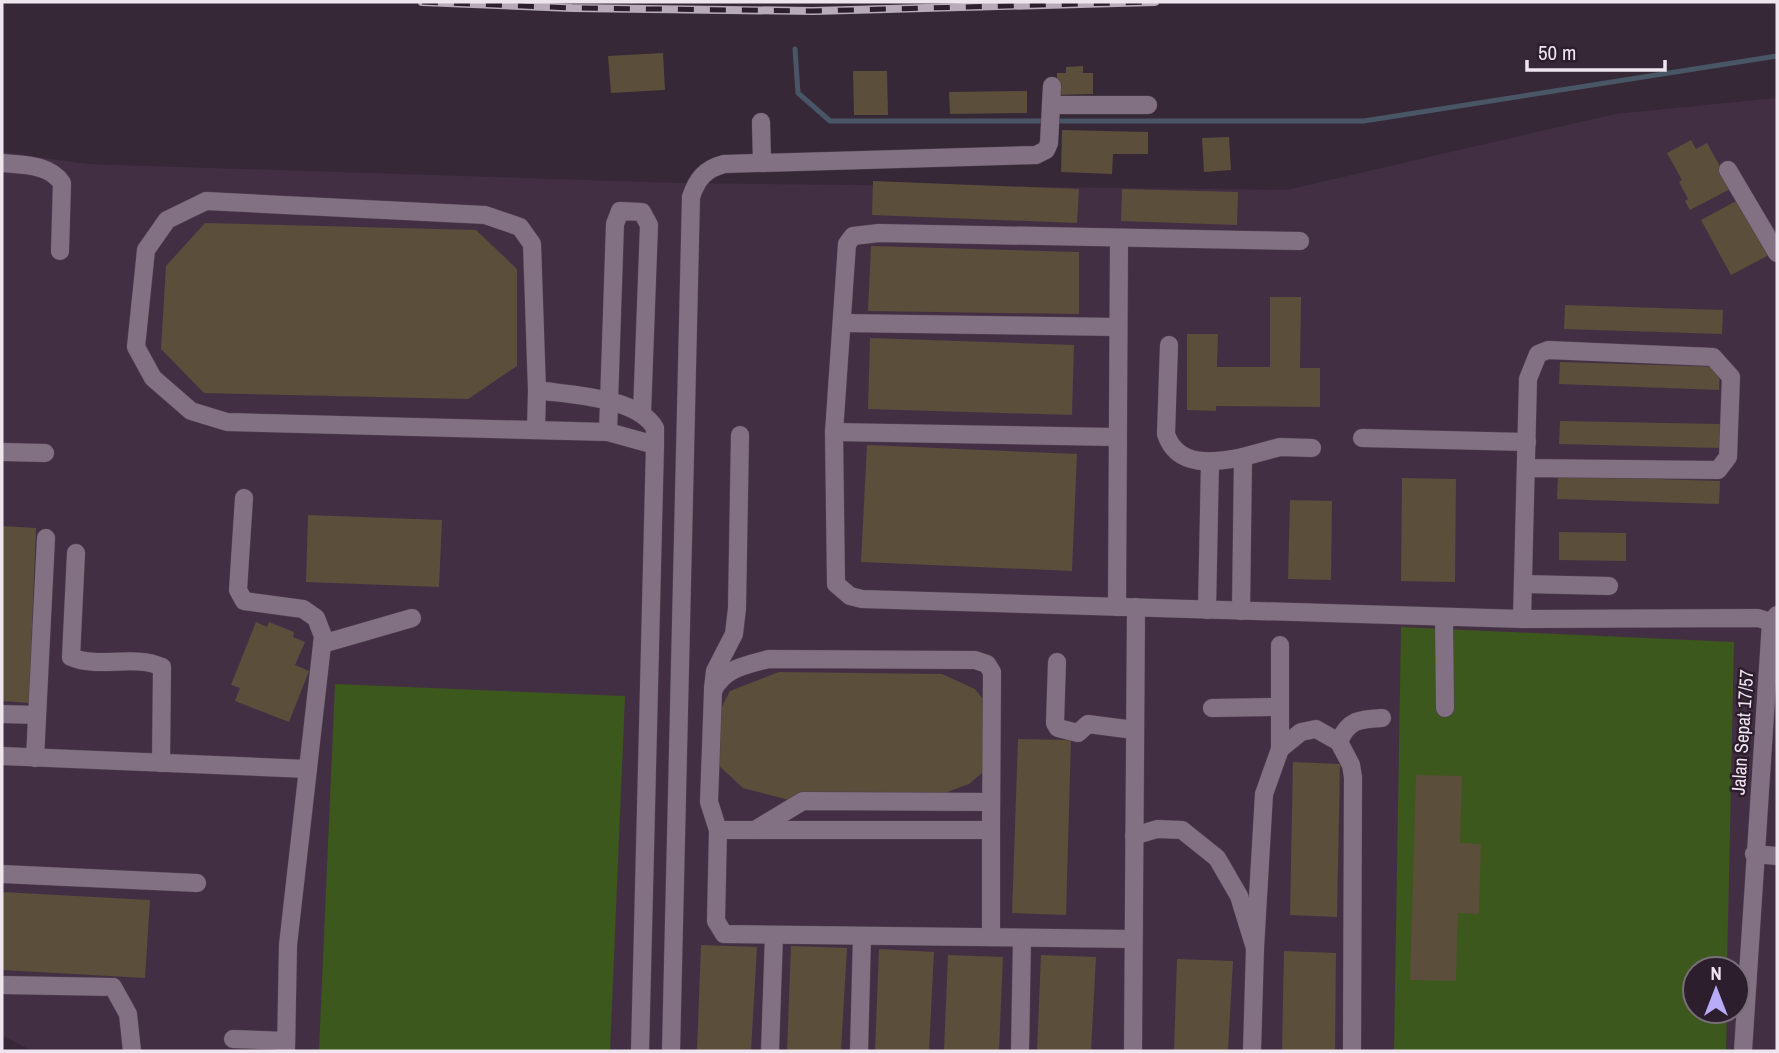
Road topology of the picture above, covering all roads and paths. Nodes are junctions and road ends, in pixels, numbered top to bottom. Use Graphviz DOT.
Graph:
graph roads {
  1 [pos="1052,86"];
  2 [pos="1149,105"];
  3 [pos="1051,107"];
  4 [pos="761,122"];
  5 [pos="2,163"];
  6 [pos="762,163"];
  7 [pos="1728,170"];
  8 [pos="1119,239"];
  9 [pos="1300,242"];
  10 [pos="60,251"];
  11 [pos="1777,253"];
  12 [pos="842,323"];
  13 [pos="1118,327"];
  14 [pos="1169,345"];
  15 [pos="537,390"];
  16 [pos="609,401"];
  17 [pos="642,412"];
  18 [pos="536,430"];
  19 [pos="608,432"];
  20 [pos="834,432"];
  21 [pos="740,435"];
  22 [pos="1115,437"];
  23 [pos="1362,438"];
  24 [pos="1527,442"];
  25 [pos="655,445"];
  26 [pos="1312,448"];
  27 [pos="2,452"];
  28 [pos="45,453"];
  29 [pos="1243,457"];
  30 [pos="1210,462"];
  31 [pos="1526,468"];
  32 [pos="244,498"];
  33 [pos="46,538"];
  34 [pos="76,554"];
  35 [pos="1523,584"];
  36 [pos="1609,586"];
  37 [pos="1116,607"];
  38 [pos="1136,607"];
  39 [pos="1207,610"];
  40 [pos="1241,611"];
  41 [pos="1444,617"];
  42 [pos="412,618"];
  43 [pos="1522,619"];
  44 [pos="1774,619"];
  45 [pos="322,644"];
  46 [pos="1280,645"];
  47 [pos="1057,662"];
  48 [pos="713,691"];
  49 [pos="1279,707"];
  50 [pos="1212,708"];
  51 [pos="1445,708"];
  52 [pos="2,714"];
  53 [pos="37,715"];
  54 [pos="1382,718"];
  55 [pos="1134,730"];
  56 [pos="1339,742"];
  57 [pos="1280,749"];
  58 [pos="2,756"];
  59 [pos="35,758"];
  60 [pos="161,763"];
  61 [pos="307,769"];
  62 [pos="991,802"];
  63 [pos="718,830"];
  64 [pos="755,830"];
  65 [pos="991,830"];
  66 [pos="1134,836"];
  67 [pos="1754,854"];
  68 [pos="1777,856"];
  69 [pos="2,874"];
  70 [pos="197,883"];
  71 [pos="774,935"];
  72 [pos="862,937"];
  73 [pos="990,937"];
  74 [pos="1022,938"];
  75 [pos="1133,939"];
  76 [pos="1255,948"];
  77 [pos="2,985"];
  78 [pos="233,1039"];
  79 [pos="286,1046"];
  80 [pos="132,1051"];
  81 [pos="640,1051"];
  82 [pos="671,1051"];
  83 [pos="770,1051"];
  84 [pos="859,1051"];
  85 [pos="1020,1051"];
  86 [pos="1133,1051"];
  87 [pos="1252,1051"];
  88 [pos="1352,1051"];
  89 [pos="1743,1051"];
  1 -- 3 [label="street"];
  2 -- 3 [label="street"];
  3 -- 6 [label="street"];
  4 -- 6 [label="street"];
  5 -- 10 [label="street"];
  6 -- 82 [label="street"];
  7 -- 11 [label="street"];
  8 -- 9 [label="street"];
  8 -- 12 [label="street"];
  8 -- 13 [label="street"];
  12 -- 13 [label="street"];
  12 -- 20 [label="street"];
  13 -- 22 [label="street"];
  14 -- 30 [label="street"];
  15 -- 16 [label="street"];
  15 -- 18 [label="street"];
  15 -- 18 [label="street"];
  16 -- 17 [label="street"];
  16 -- 17 [label="street"];
  16 -- 19 [label="street"];
  17 -- 25 [label="street"];
  18 -- 19 [label="street"];
  19 -- 25 [label="street"];
  20 -- 22 [label="street"];
  20 -- 37 [label="street"];
  21 -- 48 [label="street"];
  22 -- 37 [label="street"];
  23 -- 24 [label="street"];
  24 -- 31 [label="street"];
  24 -- 31 [label="street"];
  25 -- 81 [label="street"];
  26 -- 29 [label="street"];
  27 -- 28 [label="street"];
  29 -- 30 [label="street"];
  29 -- 40 [label="street"];
  30 -- 39 [label="street"];
  31 -- 35 [label="street"];
  32 -- 45 [label="street"];
  33 -- 53 [label="street"];
  34 -- 60 [label="street"];
  35 -- 36 [label="street"];
  35 -- 43 [label="street"];
  37 -- 38 [label="street"];
  38 -- 39 [label="street"];
  38 -- 55 [label="street"];
  39 -- 40 [label="street"];
  40 -- 41 [label="street"];
  41 -- 43 [label="street"];
  41 -- 51 [label="street"];
  42 -- 45 [label="street"];
  43 -- 44 [label="street"];
  44 -- 67 [label="street, Jalan Sepat 17/57"];
  45 -- 61 [label="street"];
  46 -- 49 [label="street"];
  47 -- 55 [label="street"];
  48 -- 62 [label="street"];
  48 -- 63 [label="street"];
  49 -- 50 [label="street"];
  49 -- 57 [label="street"];
  52 -- 53 [label="street"];
  53 -- 59 [label="street"];
  54 -- 56 [label="street"];
  55 -- 66 [label="street"];
  56 -- 57 [label="street"];
  56 -- 88 [label="street"];
  57 -- 76 [label="street"];
  58 -- 59 [label="street"];
  59 -- 60 [label="street"];
  60 -- 61 [label="street"];
  61 -- 79 [label="street"];
  62 -- 64 [label="street"];
  62 -- 65 [label="street"];
  63 -- 64 [label="street"];
  63 -- 71 [label="street"];
  64 -- 65 [label="street"];
  65 -- 73 [label="street"];
  66 -- 75 [label="street"];
  66 -- 76 [label="street"];
  67 -- 68 [label="street"];
  67 -- 89 [label="street, Jalan Sepat 17/57"];
  69 -- 70 [label="street"];
  71 -- 72 [label="street"];
  71 -- 83 [label="street"];
  72 -- 73 [label="street"];
  72 -- 84 [label="street"];
  73 -- 74 [label="street"];
  74 -- 75 [label="street"];
  74 -- 85 [label="street"];
  75 -- 86 [label="street"];
  76 -- 87 [label="street"];
  77 -- 80 [label="street"];
  78 -- 79 [label="street"];
}
